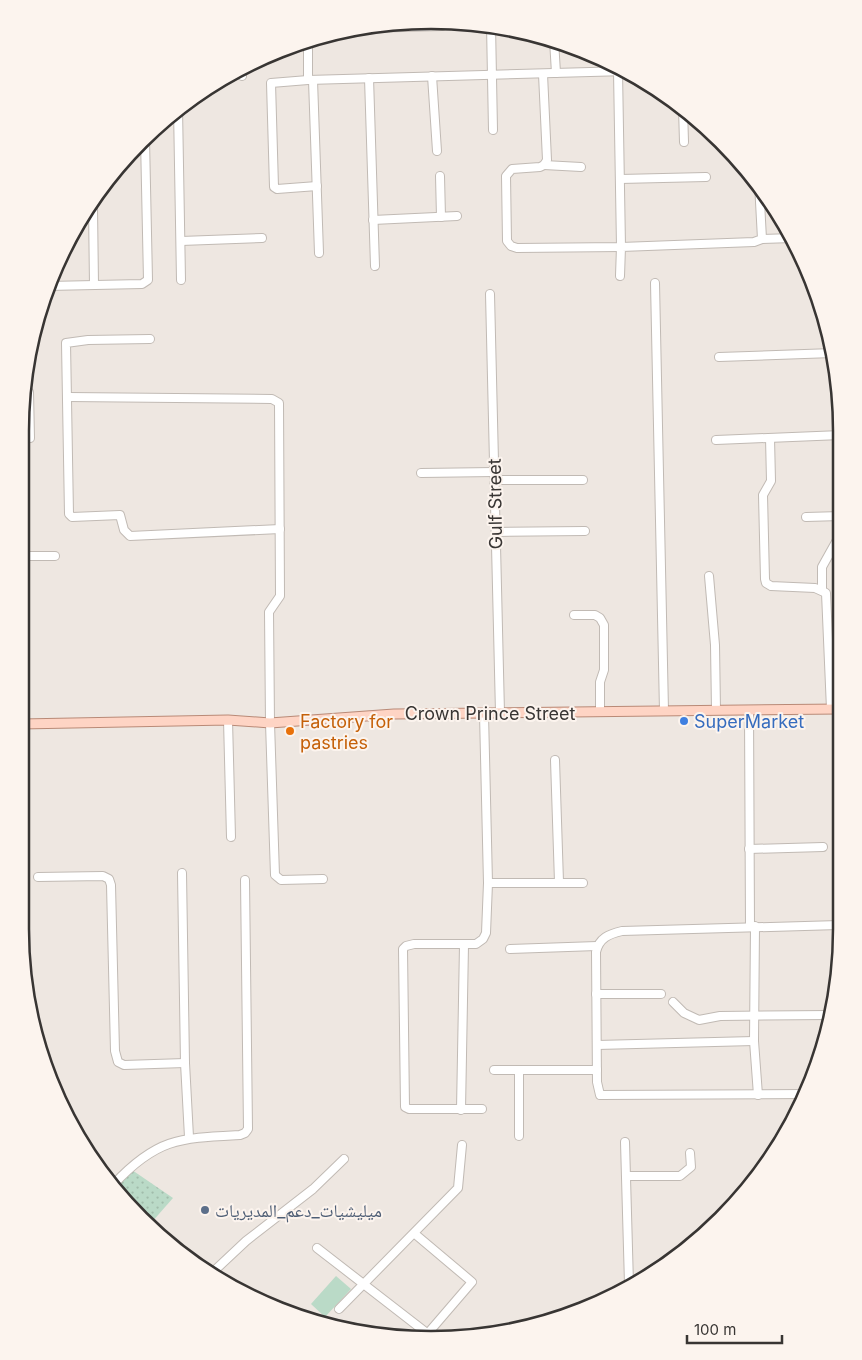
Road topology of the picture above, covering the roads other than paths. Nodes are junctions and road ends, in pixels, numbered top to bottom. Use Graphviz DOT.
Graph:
graph roads {
  1 [pos="491,33"];
  2 [pos="309,48"];
  3 [pos="554,48"];
  4 [pos="611,71"];
  5 [pos="556,73"];
  6 [pos="490,74"];
  7 [pos="542,74"];
  8 [pos="432,76"];
  9 [pos="369,78"];
  10 [pos="623,78"];
  11 [pos="311,80"];
  12 [pos="683,118"];
  13 [pos="178,119"];
  14 [pos="493,130"];
  15 [pos="684,142"];
  16 [pos="145,149"];
  17 [pos="437,151"];
  18 [pos="544,165"];
  19 [pos="581,167"];
  20 [pos="440,176"];
  21 [pos="706,177"];
  22 [pos="620,179"];
  23 [pos="317,186"];
  24 [pos="760,201"];
  25 [pos="92,216"];
  26 [pos="457,216"];
  27 [pos="441,217"];
  28 [pos="373,220"];
  29 [pos="262,238"];
  30 [pos="784,238"];
  31 [pos="762,239"];
  32 [pos="181,241"];
  33 [pos="620,247"];
  34 [pos="319,253"];
  35 [pos="374,266"];
  36 [pos="620,276"];
  37 [pos="181,280"];
  38 [pos="655,284"];
  39 [pos="94,285"];
  40 [pos="56,286"];
  41 [pos="490,294"];
  42 [pos="150,340"];
  43 [pos="826,353"];
  44 [pos="719,357"];
  45 [pos="68,397"];
  46 [pos="30,417"];
  47 [pos="833,435"];
  48 [pos="30,438"];
  49 [pos="770,438"];
  50 [pos="716,440"];
  51 [pos="421,473"];
  52 [pos="494,476"];
  53 [pos="583,480"];
  54 [pos="806,516"];
  55 [pos="833,516"];
  56 [pos="280,529"];
  57 [pos="585,531"];
  58 [pos="496,532"];
  59 [pos="833,546"];
  60 [pos="29,556"];
  61 [pos="55,556"];
  62 [pos="709,576"];
  63 [pos="822,590"];
  64 [pos="574,615"];
  65 [pos="833,677"];
  66 [pos="833,709"];
  67 [pos="716,710"];
  68 [pos="749,710"];
  69 [pos="664,711"];
  70 [pos="600,712"];
  71 [pos="484,714"];
  72 [pos="500,714"];
  73 [pos="228,720"];
  74 [pos="270,723"];
  75 [pos="29,724"];
  76 [pos="555,760"];
  77 [pos="231,837"];
  78 [pos="823,847"];
  79 [pos="749,849"];
  80 [pos="182,873"];
  81 [pos="38,877"];
  82 [pos="323,879"];
  83 [pos="245,880"];
  84 [pos="559,882"];
  85 [pos="488,883"];
  86 [pos="583,883"];
  87 [pos="833,925"];
  88 [pos="752,926"];
  89 [pos="464,944"];
  90 [pos="597,946"];
  91 [pos="510,949"];
  92 [pos="596,994"];
  93 [pos="661,994"];
  94 [pos="673,1002"];
  95 [pos="824,1015"];
  96 [pos="754,1016"];
  97 [pos="754,1041"];
  98 [pos="597,1045"];
  99 [pos="185,1063"];
  100 [pos="494,1070"];
  101 [pos="519,1070"];
  102 [pos="597,1070"];
  103 [pos="798,1094"];
  104 [pos="758,1095"];
  105 [pos="482,1109"];
  106 [pos="461,1110"];
  107 [pos="518,1136"];
  108 [pos="189,1137"];
  109 [pos="625,1142"];
  110 [pos="462,1145"];
  111 [pos="690,1153"];
  112 [pos="344,1159"];
  113 [pos="626,1176"];
  114 [pos="118,1181"];
  115 [pos="415,1234"];
  116 [pos="317,1248"];
  117 [pos="217,1268"];
  118 [pos="629,1279"];
  119 [pos="365,1284"];
  120 [pos="339,1309"];
  121 [pos="420,1331"];
  122 [pos="430,1331"];
  1 -- 6 [label="street"];
  2 -- 11 [label="street"];
  3 -- 5 [label="street"];
  4 -- 5 [label="street"];
  5 -- 7 [label="street"];
  6 -- 7 [label="street"];
  6 -- 8 [label="street"];
  6 -- 14 [label="street"];
  7 -- 18 [label="street"];
  8 -- 9 [label="street"];
  8 -- 17 [label="street"];
  9 -- 11 [label="street"];
  9 -- 28 [label="street"];
  10 -- 22 [label="street"];
  11 -- 23 [label="street"];
  11 -- 23 [label="street"];
  12 -- 15 [label="street"];
  13 -- 32 [label="street"];
  16 -- 39 [label="street"];
  18 -- 19 [label="street"];
  18 -- 33 [label="street"];
  20 -- 27 [label="street"];
  21 -- 22 [label="street"];
  22 -- 33 [label="street"];
  23 -- 34 [label="street"];
  24 -- 31 [label="street"];
  25 -- 39 [label="street"];
  26 -- 27 [label="street"];
  27 -- 28 [label="street"];
  28 -- 35 [label="street"];
  29 -- 32 [label="street"];
  30 -- 31 [label="street"];
  31 -- 33 [label="street"];
  32 -- 37 [label="street"];
  33 -- 36 [label="street"];
  38 -- 69 [label="street"];
  39 -- 40 [label="street"];
  41 -- 52 [label="street, Gulf Street"];
  42 -- 45 [label="street"];
  43 -- 44 [label="street"];
  45 -- 56 [label="street"];
  45 -- 56 [label="street"];
  46 -- 48 [label="street"];
  47 -- 49 [label="street"];
  49 -- 50 [label="street"];
  49 -- 63 [label="street"];
  51 -- 52 [label="street"];
  52 -- 53 [label="street"];
  52 -- 58 [label="street, Gulf Street"];
  54 -- 55 [label="street"];
  56 -- 74 [label="street"];
  57 -- 58 [label="street"];
  58 -- 72 [label="street, Gulf Street"];
  59 -- 63 [label="street"];
  60 -- 61 [label="street"];
  62 -- 67 [label="street"];
  63 -- 65 [label="street"];
  64 -- 70 [label="street"];
  66 -- 68 [label="main road, Crown Prince Street"];
  67 -- 68 [label="main road, Crown Prince Street"];
  67 -- 69 [label="main road, Crown Prince Street"];
  68 -- 79 [label="street"];
  69 -- 70 [label="main road, Crown Prince Street"];
  70 -- 72 [label="main road, Crown Prince Street"];
  71 -- 72 [label="main road, Crown Prince Street"];
  71 -- 74 [label="main road, Crown Prince Street"];
  71 -- 85 [label="street"];
  73 -- 74 [label="main road, Crown Prince Street"];
  73 -- 75 [label="main road, Crown Prince Street"];
  73 -- 77 [label="street"];
  74 -- 82 [label="street"];
  76 -- 84 [label="street"];
  78 -- 79 [label="street"];
  79 -- 88 [label="street"];
  80 -- 99 [label="street"];
  81 -- 99 [label="street"];
  83 -- 108 [label="street"];
  84 -- 85 [label="street"];
  84 -- 86 [label="street"];
  85 -- 89 [label="street"];
  87 -- 88 [label="street"];
  88 -- 90 [label="street"];
  88 -- 96 [label="street"];
  89 -- 106 [label="street"];
  89 -- 106 [label="street"];
  90 -- 91 [label="street"];
  90 -- 92 [label="street"];
  92 -- 93 [label="street"];
  92 -- 98 [label="street"];
  94 -- 96 [label="street"];
  95 -- 96 [label="street"];
  96 -- 97 [label="street"];
  97 -- 98 [label="street"];
  97 -- 104 [label="street"];
  98 -- 102 [label="street"];
  99 -- 108 [label="street"];
  100 -- 101 [label="street"];
  101 -- 102 [label="street"];
  101 -- 107 [label="street"];
  102 -- 104 [label="street"];
  103 -- 104 [label="street"];
  105 -- 106 [label="street"];
  108 -- 114 [label="street"];
  109 -- 113 [label="street"];
  110 -- 115 [label="street"];
  111 -- 113 [label="street"];
  112 -- 117 [label="street"];
  113 -- 118 [label="street"];
  115 -- 119 [label="street"];
  115 -- 122 [label="street"];
  116 -- 119 [label="street"];
  119 -- 120 [label="street"];
  119 -- 121 [label="street"];
}
